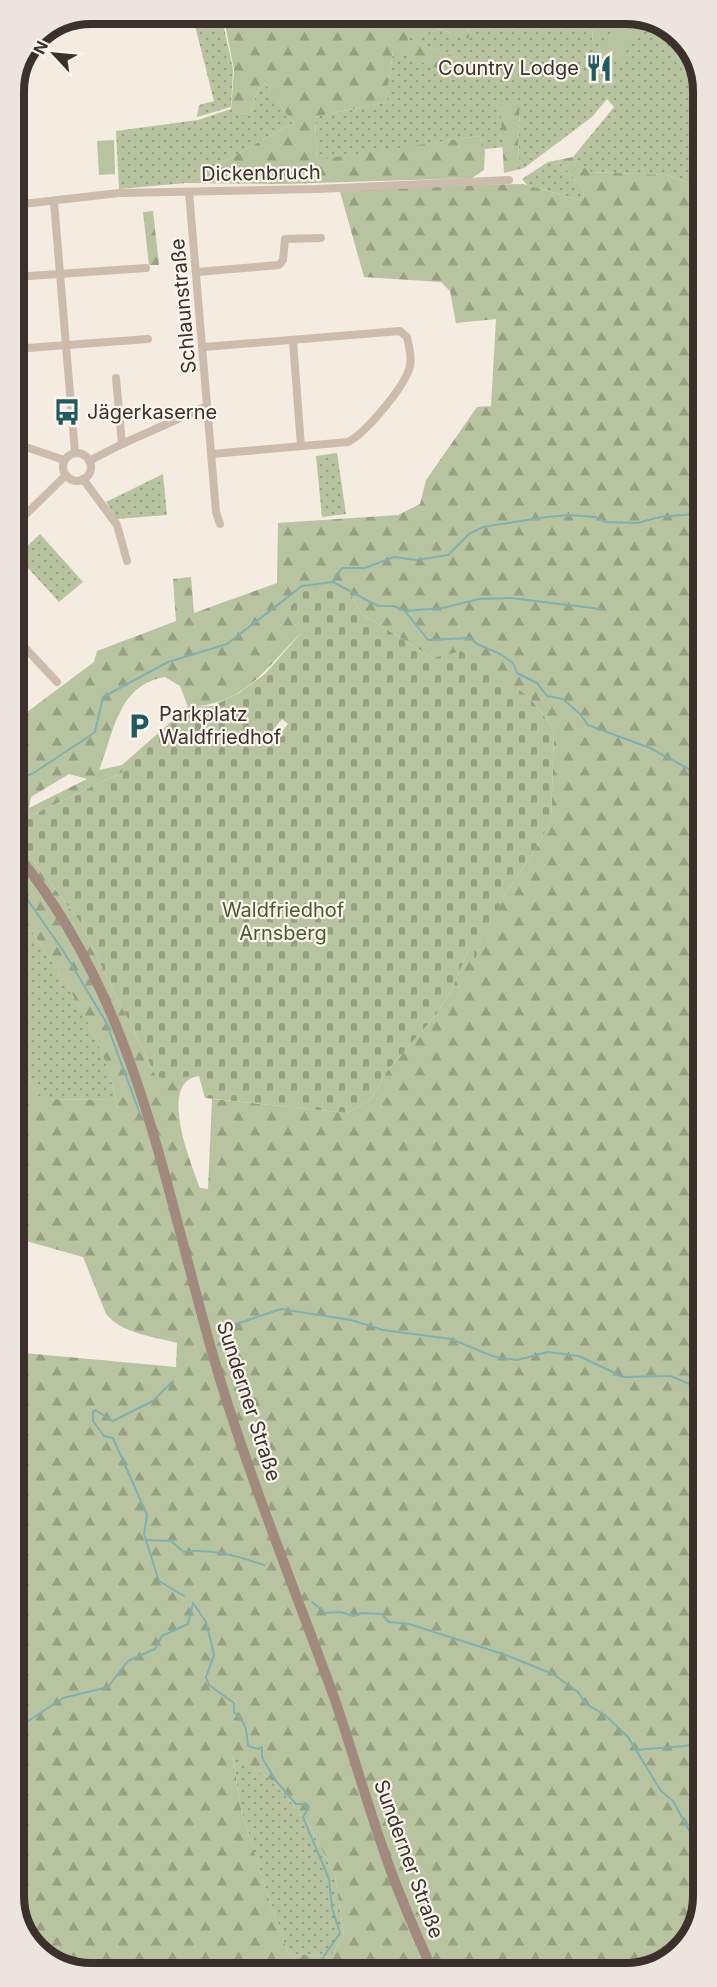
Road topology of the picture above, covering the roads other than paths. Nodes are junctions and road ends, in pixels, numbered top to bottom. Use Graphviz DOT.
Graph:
graph roads {
  1 [pos="509,180"];
  2 [pos="189,192"];
  3 [pos="54,201"];
  4 [pos="24,204"];
  5 [pos="321,238"];
  6 [pos="146,268"];
  7 [pos="197,272"];
  8 [pos="61,274"];
  9 [pos="24,276"];
  10 [pos="148,339"];
  11 [pos="293,341"];
  12 [pos="67,344"];
  13 [pos="204,347"];
  14 [pos="24,348"];
  15 [pos="116,378"];
  16 [pos="207,406"];
  17 [pos="122,444"];
  18 [pos="24,446"];
  19 [pos="301,446"];
  20 [pos="75,453"];
  21 [pos="212,454"];
  22 [pos="64,460"];
  23 [pos="89,461"];
  24 [pos="66,475"];
  25 [pos="83,479"];
  26 [pos="24,512"];
  27 [pos="220,524"];
  28 [pos="127,561"];
  29 [pos="24,647"];
  30 [pos="57,682"];
  31 [pos="24,865"];
  32 [pos="429,1963"];
  1 -- 2 [label="street, Dickenbruch"];
  2 -- 3 [label="street, Dickenbruch"];
  2 -- 7 [label="street, Schlaunstraße"];
  3 -- 4 [label="street, Dickenbruch"];
  3 -- 8 [label="street"];
  5 -- 7 [label="street"];
  6 -- 8 [label="street"];
  7 -- 13 [label="street, Schlaunstraße"];
  8 -- 9 [label="street"];
  8 -- 12 [label="street"];
  10 -- 12 [label="street"];
  11 -- 13 [label="street"];
  11 -- 19 [label="street"];
  11 -- 19 [label="street"];
  12 -- 14 [label="street"];
  12 -- 20 [label="street"];
  13 -- 16 [label="street, Schlaunstraße"];
  15 -- 17 [label="street"];
  16 -- 17 [label="street"];
  16 -- 21 [label="street, Schlaunstraße"];
  17 -- 23 [label="street"];
  18 -- 22 [label="street"];
  19 -- 21 [label="street"];
  20 -- 22 [label="street"];
  20 -- 23 [label="street"];
  21 -- 27 [label="street, Schlaunstraße"];
  22 -- 24 [label="street"];
  23 -- 25 [label="street"];
  24 -- 25 [label="street"];
  24 -- 26 [label="street"];
  25 -- 28 [label="street"];
  29 -- 30 [label="street"];
  31 -- 32 [label="main road, Sunderner Straße"];
}
